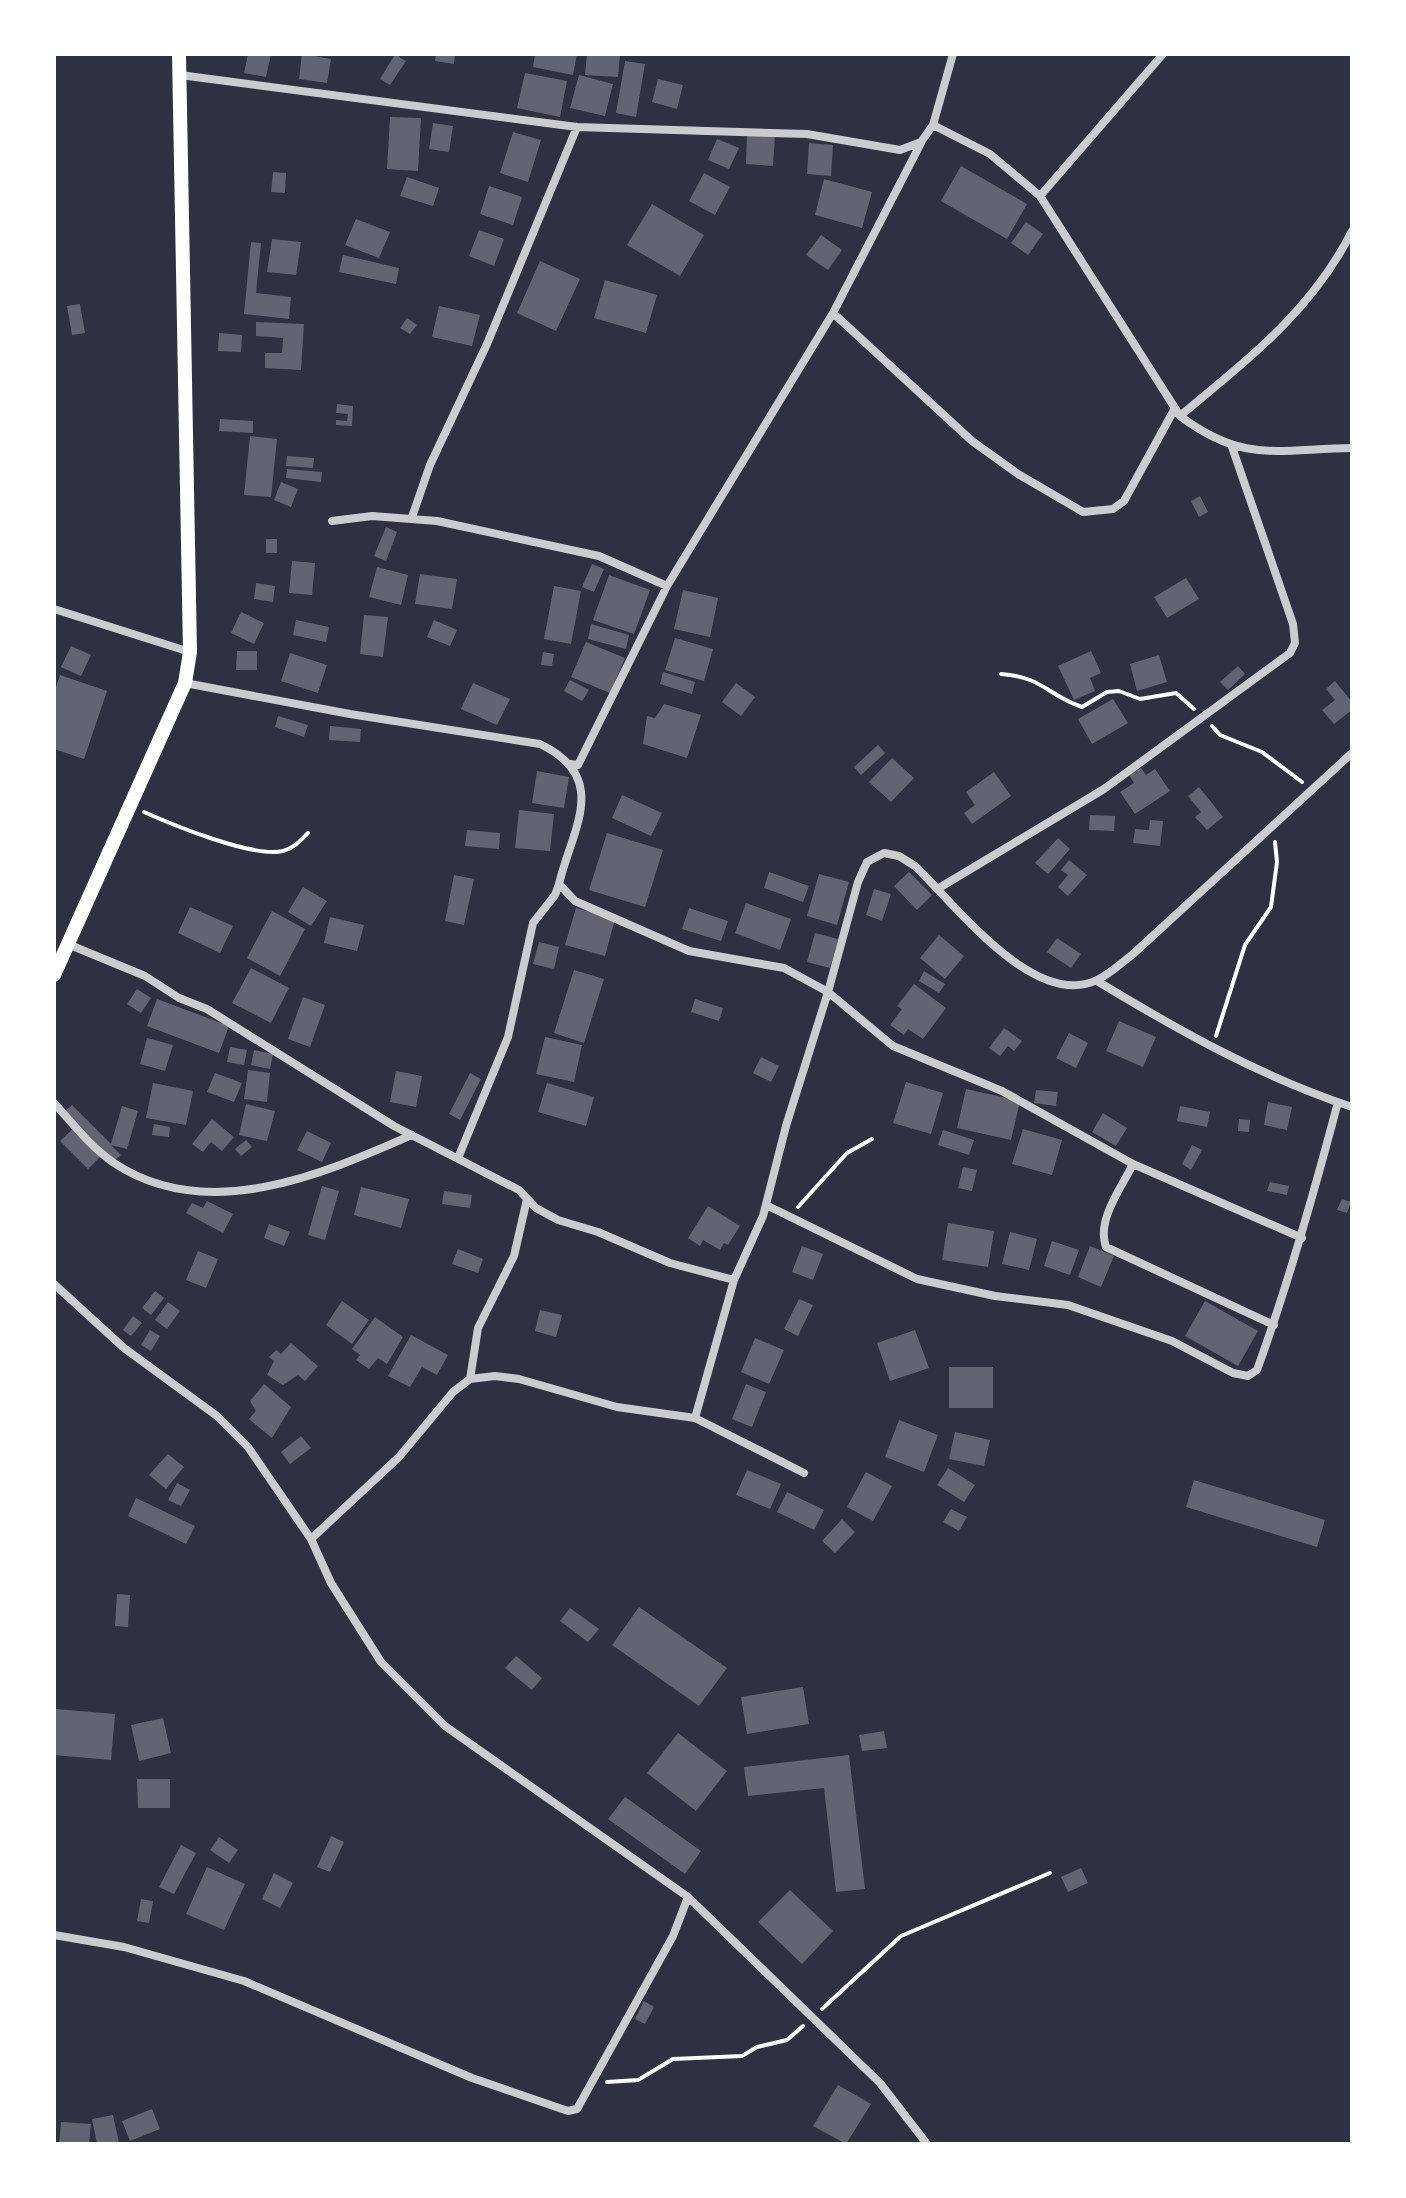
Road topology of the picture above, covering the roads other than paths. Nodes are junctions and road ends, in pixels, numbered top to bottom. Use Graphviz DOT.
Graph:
graph roads {
  1 [pos="179,54"];
  2 [pos="953,54"];
  3 [pos="1163,54"];
  4 [pos="180,75"];
  5 [pos="933,125"];
  6 [pos="577,127"];
  7 [pos="921,142"];
  8 [pos="1040,196"];
  9 [pos="1352,231"];
  10 [pos="833,313"];
  11 [pos="1177,413"];
  12 [pos="1232,447"];
  13 [pos="1352,448"];
  14 [pos="412,517"];
  15 [pos="332,521"];
  16 [pos="667,586"];
  17 [pos="54,609"];
  18 [pos="190,652"];
  19 [pos="185,683"];
  20 [pos="1352,753"];
  21 [pos="570,764"];
  22 [pos="559,884"];
  23 [pos="939,888"];
  24 [pos="70,945"];
  25 [pos="54,975"];
  26 [pos="1097,981"];
  27 [pos="828,992"];
  28 [pos="1338,1102"];
  29 [pos="54,1103"];
  30 [pos="1352,1107"];
  31 [pos="412,1135"];
  32 [pos="458,1158"];
  33 [pos="1133,1164"];
  34 [pos="527,1199"];
  35 [pos="766,1205"];
  36 [pos="1302,1238"];
  37 [pos="734,1280"];
  38 [pos="54,1284"];
  39 [pos="1274,1325"];
  40 [pos="470,1379"];
  41 [pos="695,1418"];
  42 [pos="804,1473"];
  43 [pos="311,1539"];
  44 [pos="688,1897"];
  45 [pos="54,1935"];
  46 [pos="927,2144"];
  1 -- 4 [label="main road"];
  2 -- 5 [label="street"];
  3 -- 8 [label="street"];
  4 -- 6 [label="street"];
  4 -- 18 [label="main road"];
  5 -- 7 [label="street"];
  5 -- 8 [label="street"];
  6 -- 7 [label="street"];
  6 -- 14 [label="street"];
  7 -- 10 [label="street"];
  8 -- 11 [label="street"];
  9 -- 11 [label="street"];
  10 -- 11 [label="street"];
  10 -- 16 [label="street"];
  11 -- 12 [label="street"];
  12 -- 13 [label="street"];
  12 -- 23 [label="street"];
  14 -- 15 [label="street"];
  14 -- 16 [label="street"];
  16 -- 21 [label="street"];
  17 -- 18 [label="street"];
  18 -- 19 [label="main road"];
  19 -- 21 [label="street"];
  19 -- 24 [label="main road"];
  20 -- 26 [label="street"];
  21 -- 22 [label="street"];
  22 -- 27 [label="street"];
  22 -- 32 [label="street"];
  23 -- 26 [label="street"];
  23 -- 27 [label="street"];
  24 -- 25 [label="main road"];
  24 -- 31 [label="street"];
  26 -- 28 [label="street"];
  27 -- 33 [label="street"];
  27 -- 35 [label="street"];
  28 -- 30 [label="street"];
  28 -- 36 [label="street"];
  29 -- 31 [label="street"];
  31 -- 32 [label="street"];
  32 -- 34 [label="street"];
  33 -- 36 [label="street"];
  33 -- 39 [label="street"];
  34 -- 37 [label="street"];
  34 -- 40 [label="street"];
  35 -- 37 [label="street"];
  35 -- 39 [label="street"];
  36 -- 39 [label="street"];
  37 -- 41 [label="street"];
  38 -- 43 [label="street"];
  40 -- 41 [label="street"];
  40 -- 43 [label="street"];
  41 -- 42 [label="street"];
  43 -- 44 [label="street"];
  44 -- 45 [label="street"];
  44 -- 46 [label="street"];
}
